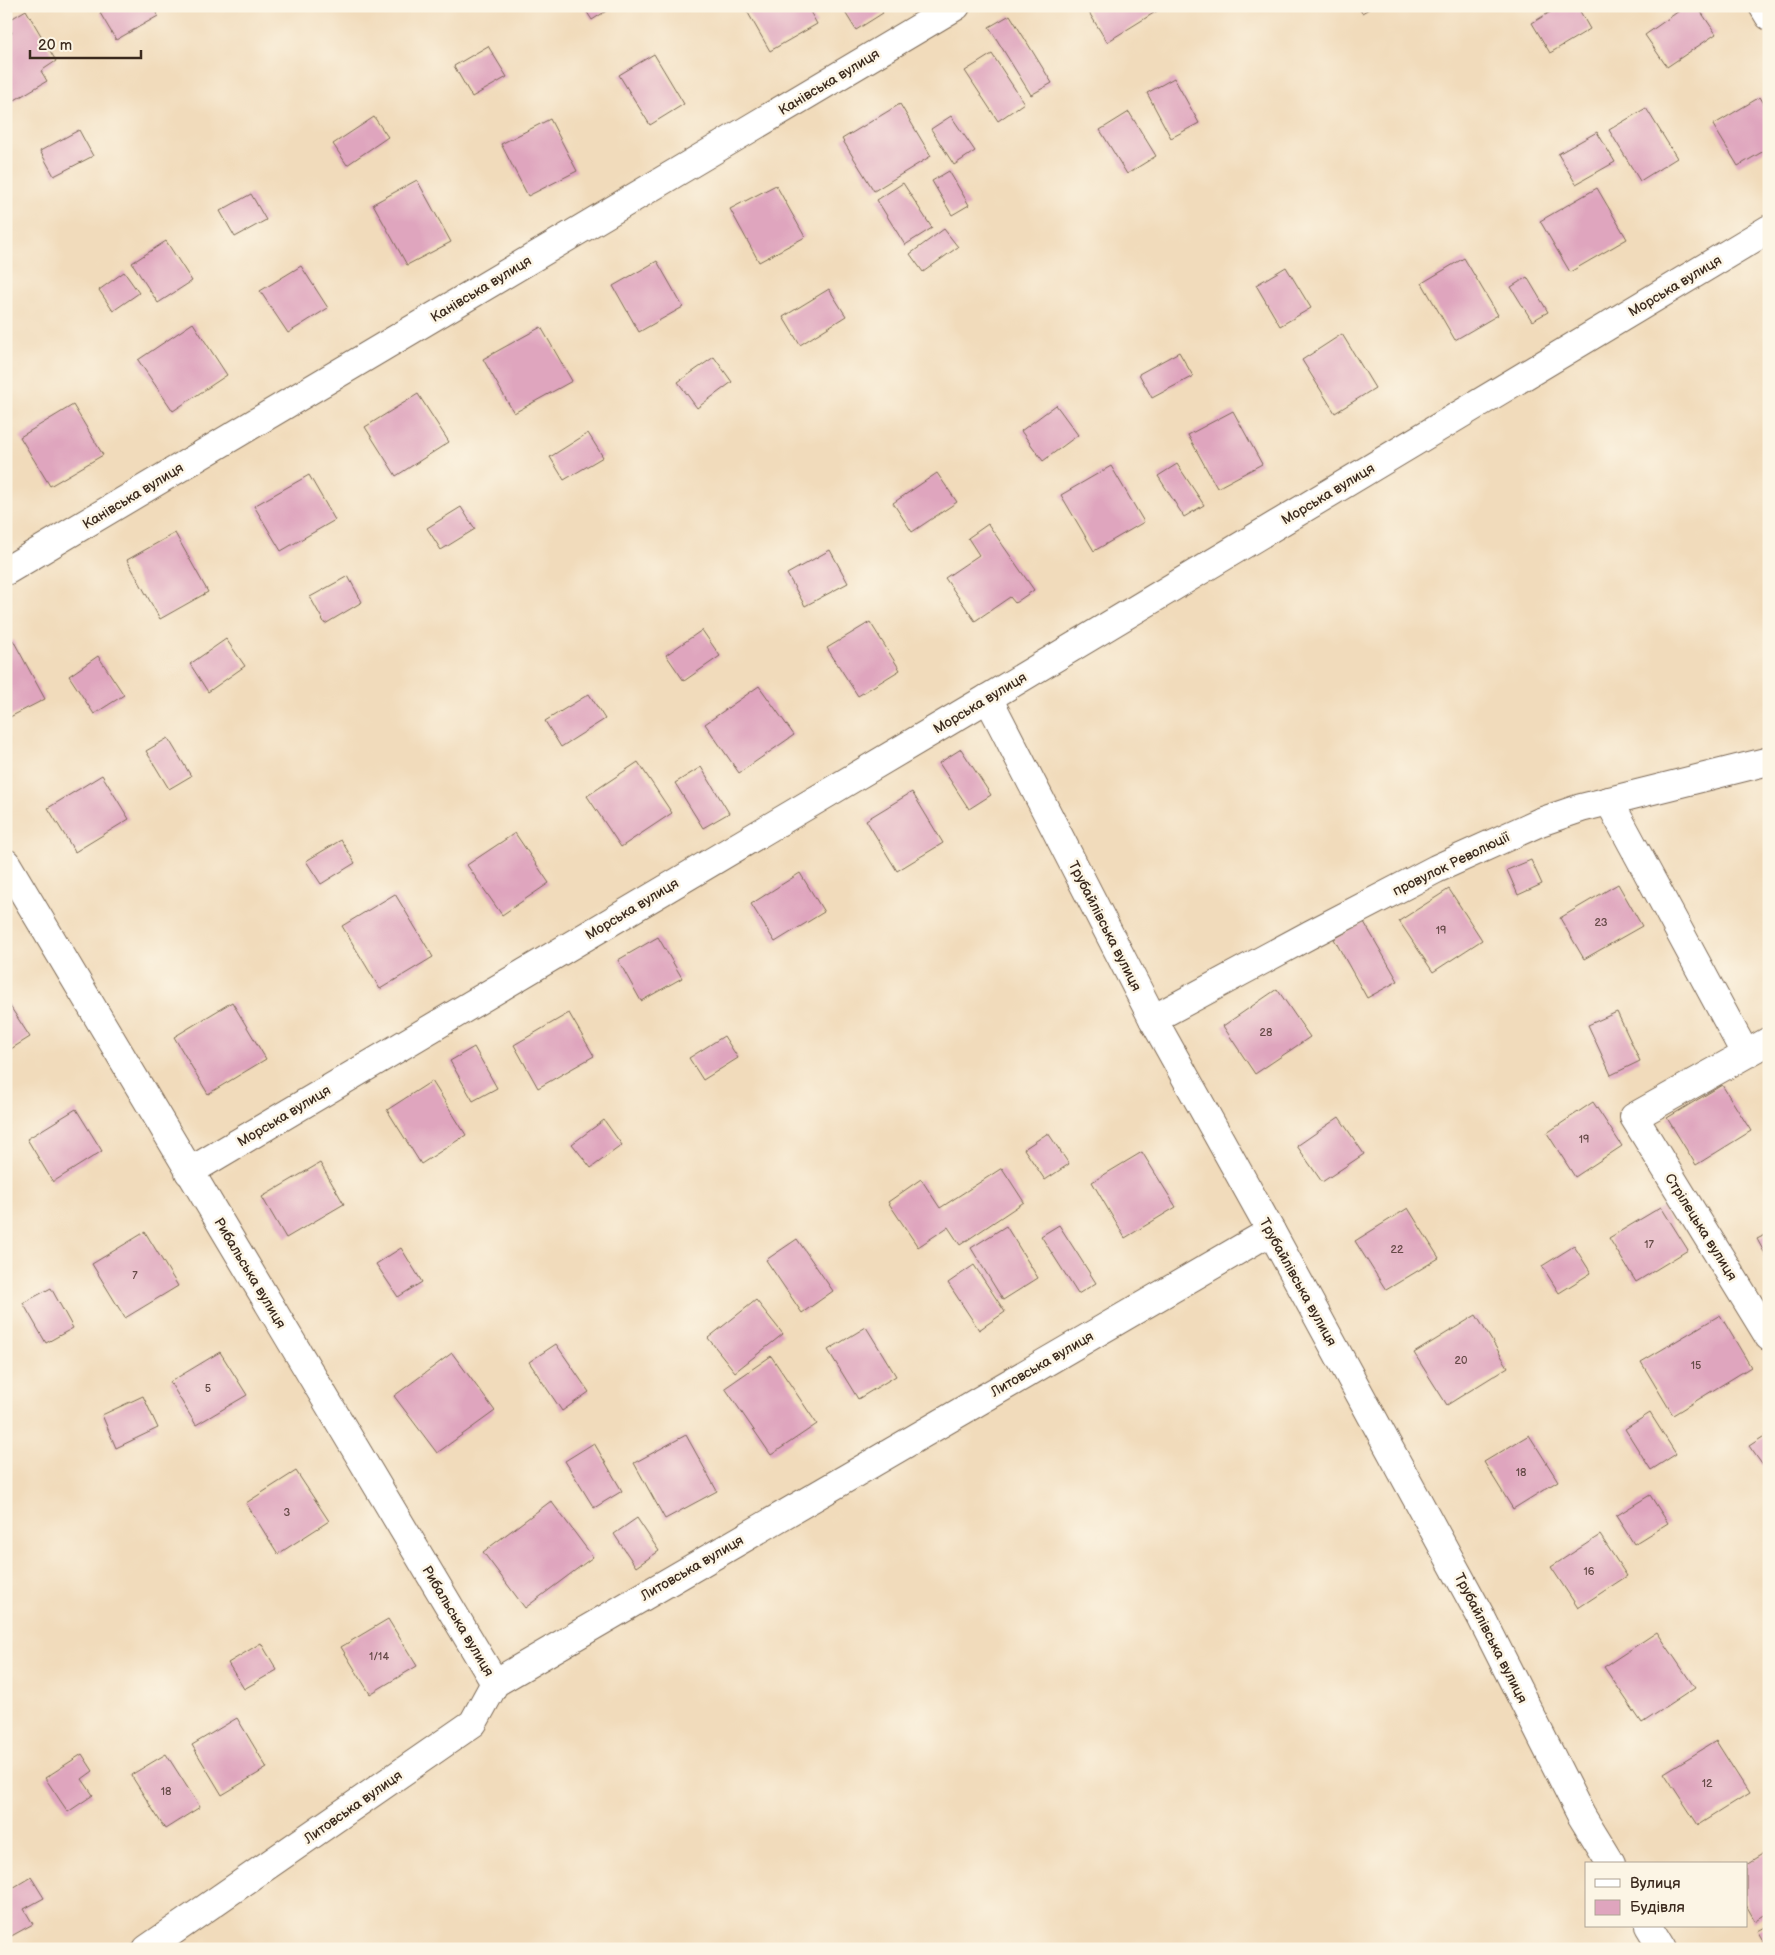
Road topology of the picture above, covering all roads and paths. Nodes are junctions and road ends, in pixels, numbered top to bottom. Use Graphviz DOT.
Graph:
graph roads {
  1 [pos="956,6"];
  2 [pos="1763,6"];
  3 [pos="1769,16"];
  4 [pos="1769,229"];
  5 [pos="6,571"];
  6 [pos="988,698"];
  7 [pos="1769,761"];
  8 [pos="1609,801"];
  9 [pos="6,863"];
  10 [pos="1153,1019"];
  11 [pos="1757,1047"];
  12 [pos="189,1172"];
  13 [pos="1271,1231"];
  14 [pos="1769,1337"];
  15 [pos="495,1683"];
  16 [pos="1610,1862"];
  17 [pos="1650,1928"];
  18 [pos="147,1949"];
  19 [pos="1663,1949"];
  1 -- 5 [label="street, Канівська вулиця"];
  2 -- 3 [label="street"];
  4 -- 6 [label="street, Морська вулиця"];
  6 -- 10 [label="street, Трубайлівська вулиця"];
  6 -- 12 [label="street, Морська вулиця"];
  7 -- 8 [label="street, провулок Революції"];
  8 -- 10 [label="street, провулок Революції"];
  8 -- 11 [label="street"];
  9 -- 12 [label="street, Рибальська вулиця"];
  10 -- 13 [label="street, Трубайлівська вулиця"];
  11 -- 14 [label="street, Стрілецька вулиця"];
  12 -- 15 [label="street, Рибальська вулиця"];
  13 -- 15 [label="street, Литовська вулиця"];
  13 -- 16 [label="street, Трубайлівська вулиця"];
  15 -- 18 [label="street, Литовська вулиця"];
  17 -- 19 [label="street"];
}
